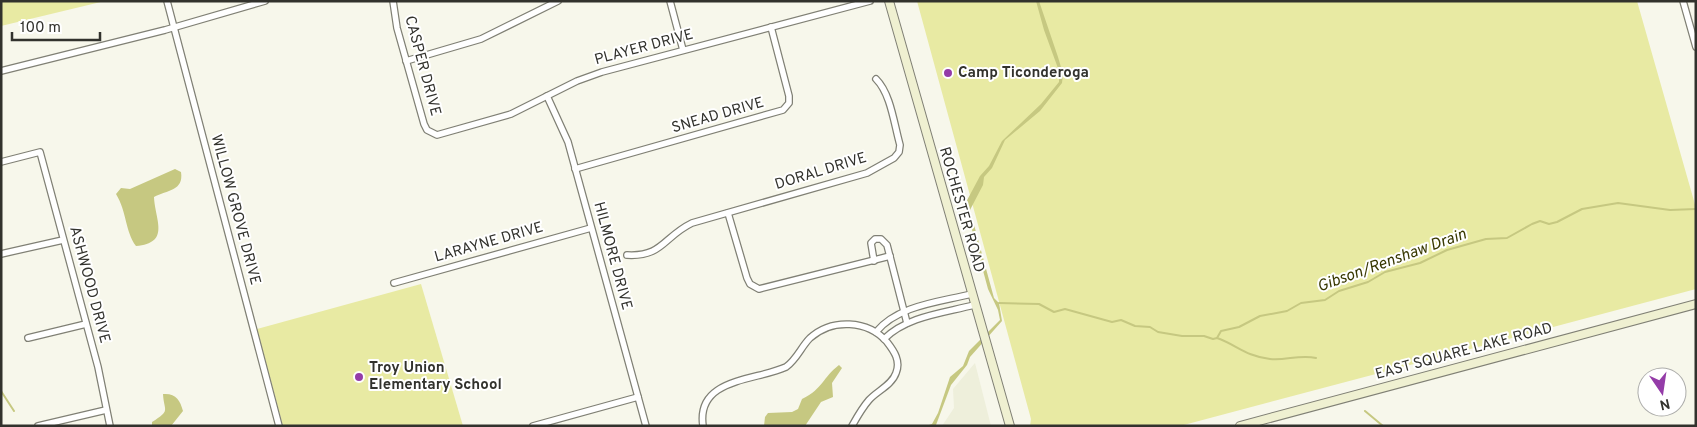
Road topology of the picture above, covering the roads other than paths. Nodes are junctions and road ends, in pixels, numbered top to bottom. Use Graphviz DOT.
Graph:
graph roads {
  1 [pos="167,1"];
  2 [pos="266,1"];
  3 [pos="393,1"];
  4 [pos="558,1"];
  5 [pos="670,1"];
  6 [pos="870,1"];
  7 [pos="890,1"];
  8 [pos="1683,1"];
  9 [pos="174,27"];
  10 [pos="771,27"];
  11 [pos="1696,46"];
  12 [pos="683,50"];
  13 [pos="406,61"];
  14 [pos="1,71"];
  15 [pos="876,79"];
  16 [pos="547,96"];
  17 [pos="432,134"];
  18 [pos="1,162"];
  19 [pos="575,169"];
  20 [pos="728,213"];
  21 [pos="591,228"];
  22 [pos="63,240"];
  23 [pos="1,254"];
  24 [pos="627,255"];
  25 [pos="890,256"];
  26 [pos="874,261"];
  27 [pos="394,283"];
  28 [pos="971,294"];
  29 [pos="1696,304"];
  30 [pos="974,305"];
  31 [pos="904,312"];
  32 [pos="907,322"];
  33 [pos="86,324"];
  34 [pos="876,332"];
  35 [pos="28,338"];
  36 [pos="884,339"];
  37 [pos="638,397"];
  38 [pos="106,410"];
  39 [pos="38,426"];
  40 [pos="110,426"];
  41 [pos="280,426"];
  42 [pos="533,426"];
  43 [pos="646,426"];
  44 [pos="703,426"];
  45 [pos="852,426"];
  46 [pos="1010,426"];
  47 [pos="1240,426"];
  1 -- 9 [label="street, WILLOW GROVE DRIVE"];
  2 -- 9 [label="street"];
  3 -- 13 [label="street, CASPER DRIVE"];
  4 -- 13 [label="street"];
  5 -- 12 [label="street"];
  6 -- 10 [label="street, PLAYER DRIVE"];
  7 -- 28 [label="main road, ROCHESTER ROAD"];
  8 -- 11 [label="street"];
  9 -- 14 [label="street"];
  9 -- 41 [label="street, WILLOW GROVE DRIVE"];
  10 -- 12 [label="street, PLAYER DRIVE"];
  10 -- 19 [label="street, SNEAD DRIVE"];
  12 -- 16 [label="street, PLAYER DRIVE"];
  13 -- 17 [label="street, CASPER DRIVE"];
  15 -- 20 [label="street, DORAL DRIVE"];
  16 -- 17 [label="street, PLAYER DRIVE"];
  16 -- 19 [label="street, HILMORE DRIVE"];
  18 -- 22 [label="street, ASHWOOD DRIVE"];
  19 -- 21 [label="street, HILMORE DRIVE"];
  20 -- 24 [label="street, DORAL DRIVE"];
  20 -- 26 [label="street"];
  21 -- 27 [label="street, LARAYNE DRIVE"];
  21 -- 37 [label="street, HILMORE DRIVE"];
  22 -- 23 [label="street"];
  22 -- 33 [label="street, ASHWOOD DRIVE"];
  25 -- 26 [label="street"];
  25 -- 26 [label="street"];
  25 -- 31 [label="street"];
  28 -- 30 [label="main road, ROCHESTER ROAD"];
  28 -- 31 [label="street"];
  29 -- 47 [label="main road, EAST SQUARE LAKE ROAD"];
  30 -- 32 [label="street"];
  30 -- 46 [label="main road, ROCHESTER ROAD"];
  31 -- 32 [label="street"];
  31 -- 34 [label="street"];
  32 -- 36 [label="street"];
  33 -- 35 [label="street"];
  33 -- 38 [label="street, ASHWOOD DRIVE"];
  34 -- 36 [label="street"];
  34 -- 44 [label="street"];
  36 -- 45 [label="street"];
  37 -- 42 [label="street"];
  37 -- 43 [label="street, HILMORE DRIVE"];
  38 -- 39 [label="street"];
  38 -- 40 [label="street, ASHWOOD DRIVE"];
}
